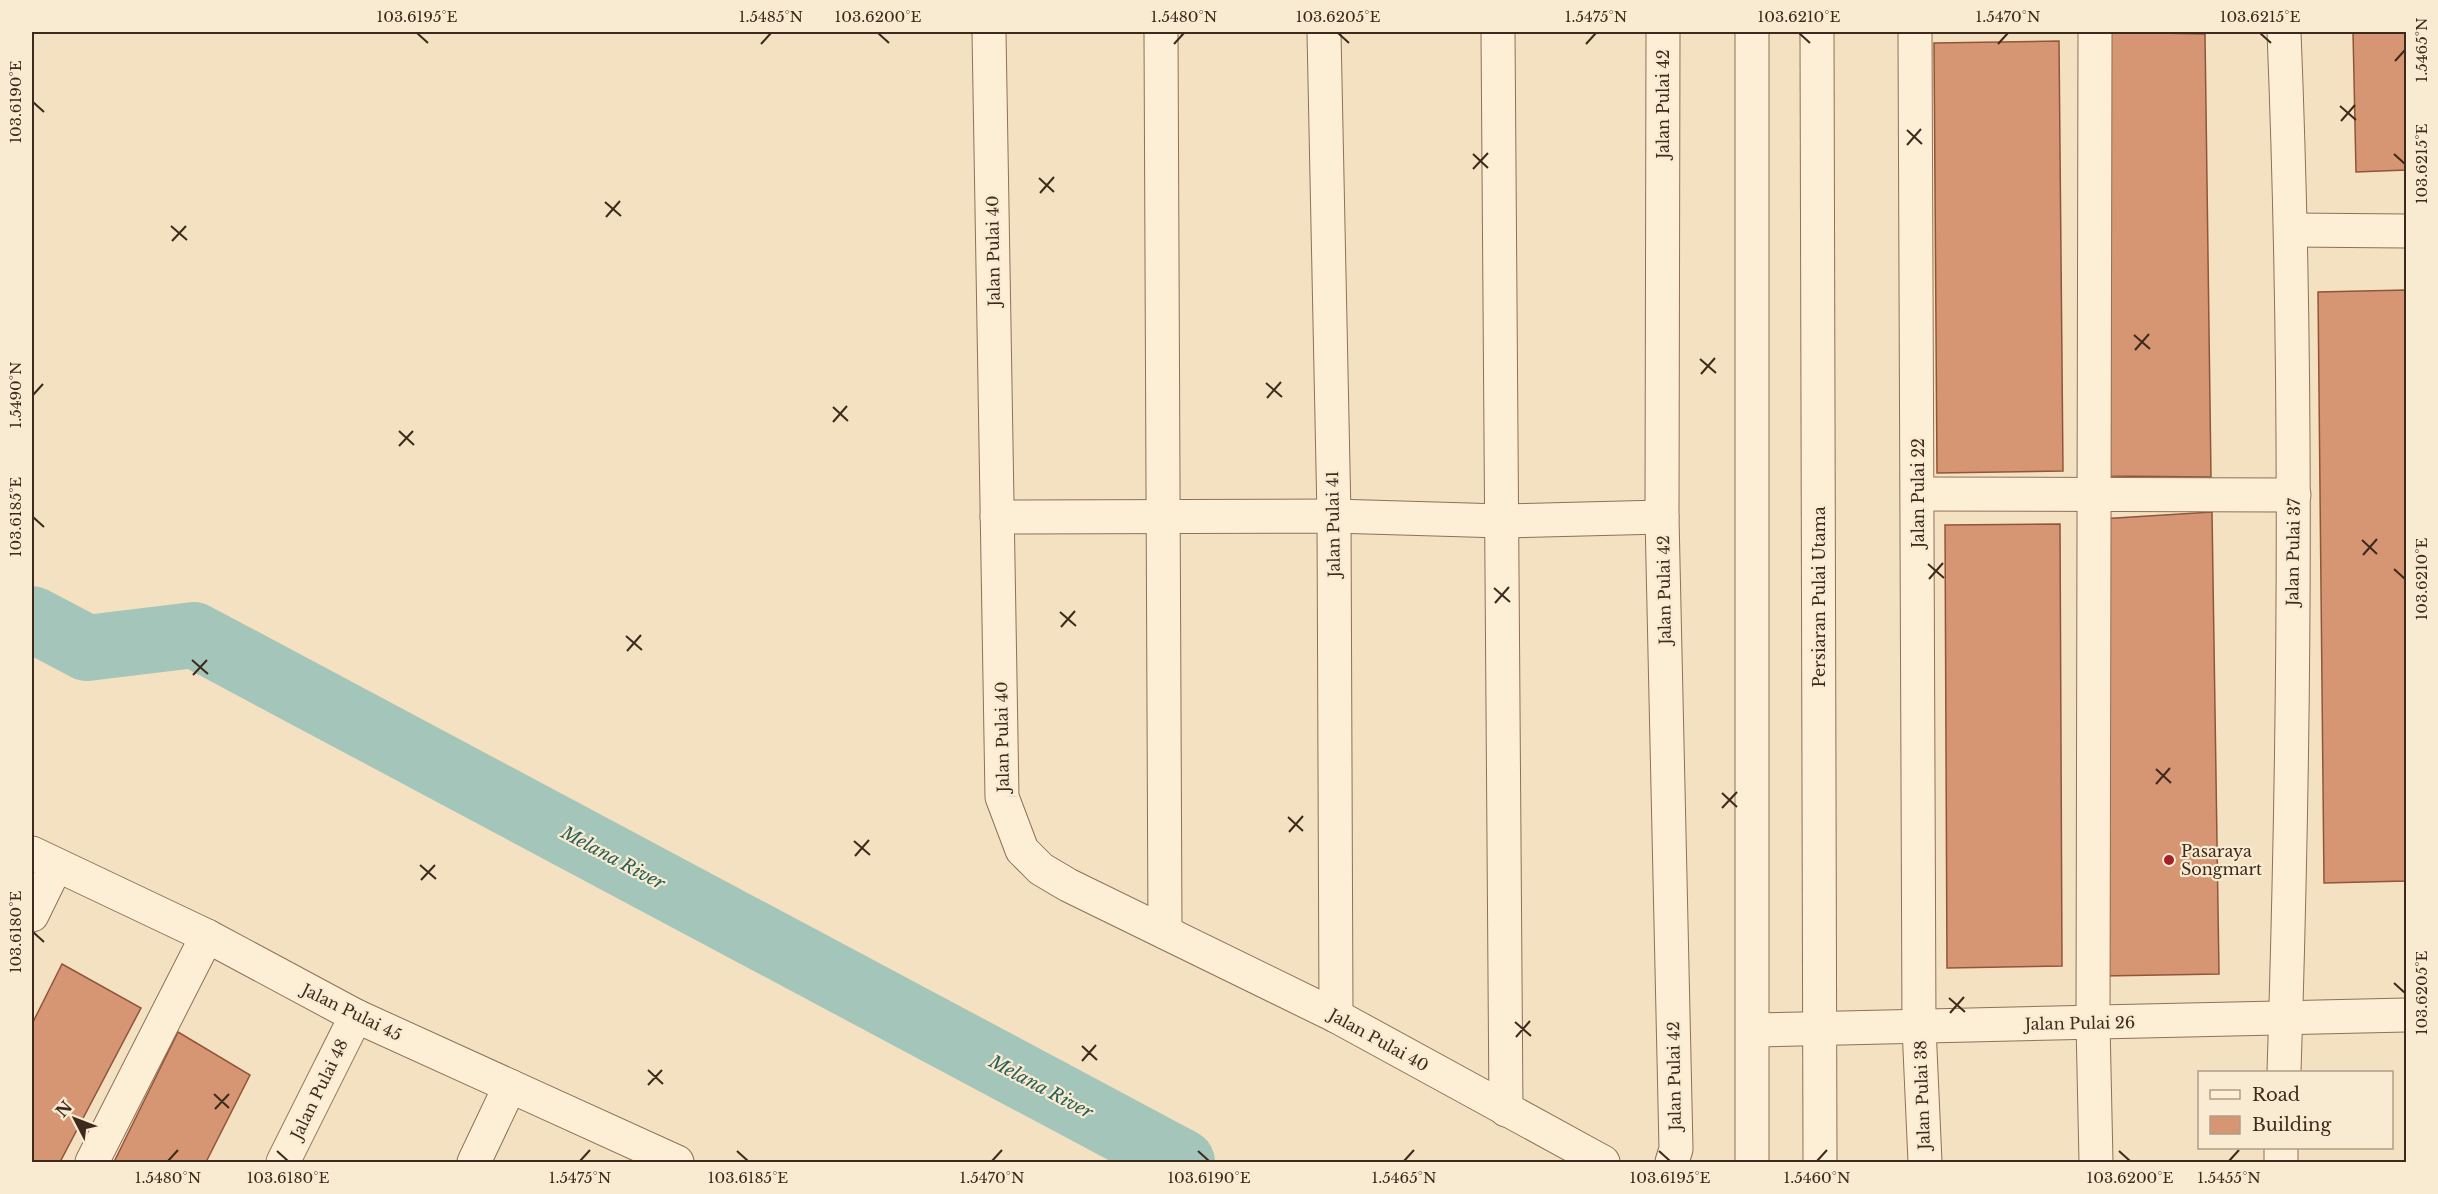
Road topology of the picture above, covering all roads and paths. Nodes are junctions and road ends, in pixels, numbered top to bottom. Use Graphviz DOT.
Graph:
graph roads {
  1 [pos="989,32"];
  2 [pos="1161,32"];
  3 [pos="1324,32"];
  4 [pos="1498,32"];
  5 [pos="1663,32"];
  6 [pos="1752,32"];
  7 [pos="1816,32"];
  8 [pos="1915,32"];
  9 [pos="2095,32"];
  10 [pos="2284,32"];
  11 [pos="2292,230"];
  12 [pos="2406,231"];
  13 [pos="1918,494"];
  14 [pos="2094,495"];
  15 [pos="2294,495"];
  16 [pos="1334,516"];
  17 [pos="997,517"];
  18 [pos="1662,517"];
  19 [pos="1164,518"];
  20 [pos="1502,521"];
  21 [pos="44,860"];
  22 [pos="32,915"];
  23 [pos="1165,932"];
  24 [pos="207,936"];
  25 [pos="2406,1015"];
  26 [pos="356,1016"];
  27 [pos="1335,1016"];
  28 [pos="2285,1019"];
  29 [pos="2093,1023"];
  30 [pos="1919,1027"];
  31 [pos="1821,1029"];
  32 [pos="1753,1030"];
  33 [pos="2284,1071"];
  34 [pos="510,1086"];
  35 [pos="1506,1110"];
  36 [pos="1674,1156"];
  37 [pos="668,1160"];
  38 [pos="92,1162"];
  39 [pos="283,1162"];
  40 [pos="474,1162"];
  41 [pos="1603,1162"];
  42 [pos="1752,1162"];
  43 [pos="1820,1162"];
  44 [pos="1925,1162"];
  45 [pos="2096,1162"];
  1 -- 17 [label="street, Jalan Pulai 40"];
  2 -- 19 [label="street"];
  3 -- 16 [label="street, Jalan Pulai 41"];
  4 -- 20 [label="street"];
  5 -- 18 [label="street, Jalan Pulai 42"];
  6 -- 32 [label="street"];
  7 -- 31 [label="street, Persiaran Pulai Utama"];
  8 -- 13 [label="street, Jalan Pulai 22"];
  9 -- 14 [label="street"];
  10 -- 11 [label="street, Jalan Pulai 37"];
  11 -- 12 [label="street"];
  11 -- 15 [label="street, Jalan Pulai 37"];
  13 -- 14 [label="street"];
  13 -- 30 [label="street, Jalan Pulai 22"];
  14 -- 15 [label="street"];
  14 -- 29 [label="street"];
  15 -- 28 [label="street, Jalan Pulai 37"];
  16 -- 19 [label="street"];
  16 -- 20 [label="street"];
  16 -- 27 [label="street, Jalan Pulai 41"];
  17 -- 19 [label="street"];
  17 -- 23 [label="street, Jalan Pulai 40"];
  18 -- 20 [label="street"];
  18 -- 36 [label="street, Jalan Pulai 42"];
  19 -- 23 [label="street"];
  20 -- 35 [label="street"];
  21 -- 22 [label="street"];
  21 -- 24 [label="street, Jalan Pulai 45"];
  23 -- 27 [label="street, Jalan Pulai 40"];
  24 -- 26 [label="street, Jalan Pulai 45"];
  24 -- 38 [label="street"];
  25 -- 28 [label="street, Jalan Pulai 26"];
  26 -- 34 [label="street, Jalan Pulai 45"];
  26 -- 39 [label="street, Jalan Pulai 48"];
  27 -- 35 [label="street, Jalan Pulai 40"];
  28 -- 29 [label="street, Jalan Pulai 26"];
  28 -- 33 [label="street, Jalan Pulai 37"];
  29 -- 30 [label="street, Jalan Pulai 26"];
  29 -- 45 [label="street"];
  30 -- 31 [label="street, Jalan Pulai 26"];
  30 -- 44 [label="street, Jalan Pulai 38"];
  31 -- 32 [label="street, Jalan Pulai 26"];
  31 -- 43 [label="street, Persiaran Pulai Utama"];
  32 -- 42 [label="street"];
  34 -- 37 [label="street, Jalan Pulai 45"];
  34 -- 40 [label="street"];
  35 -- 41 [label="street, Jalan Pulai 40"];
}
